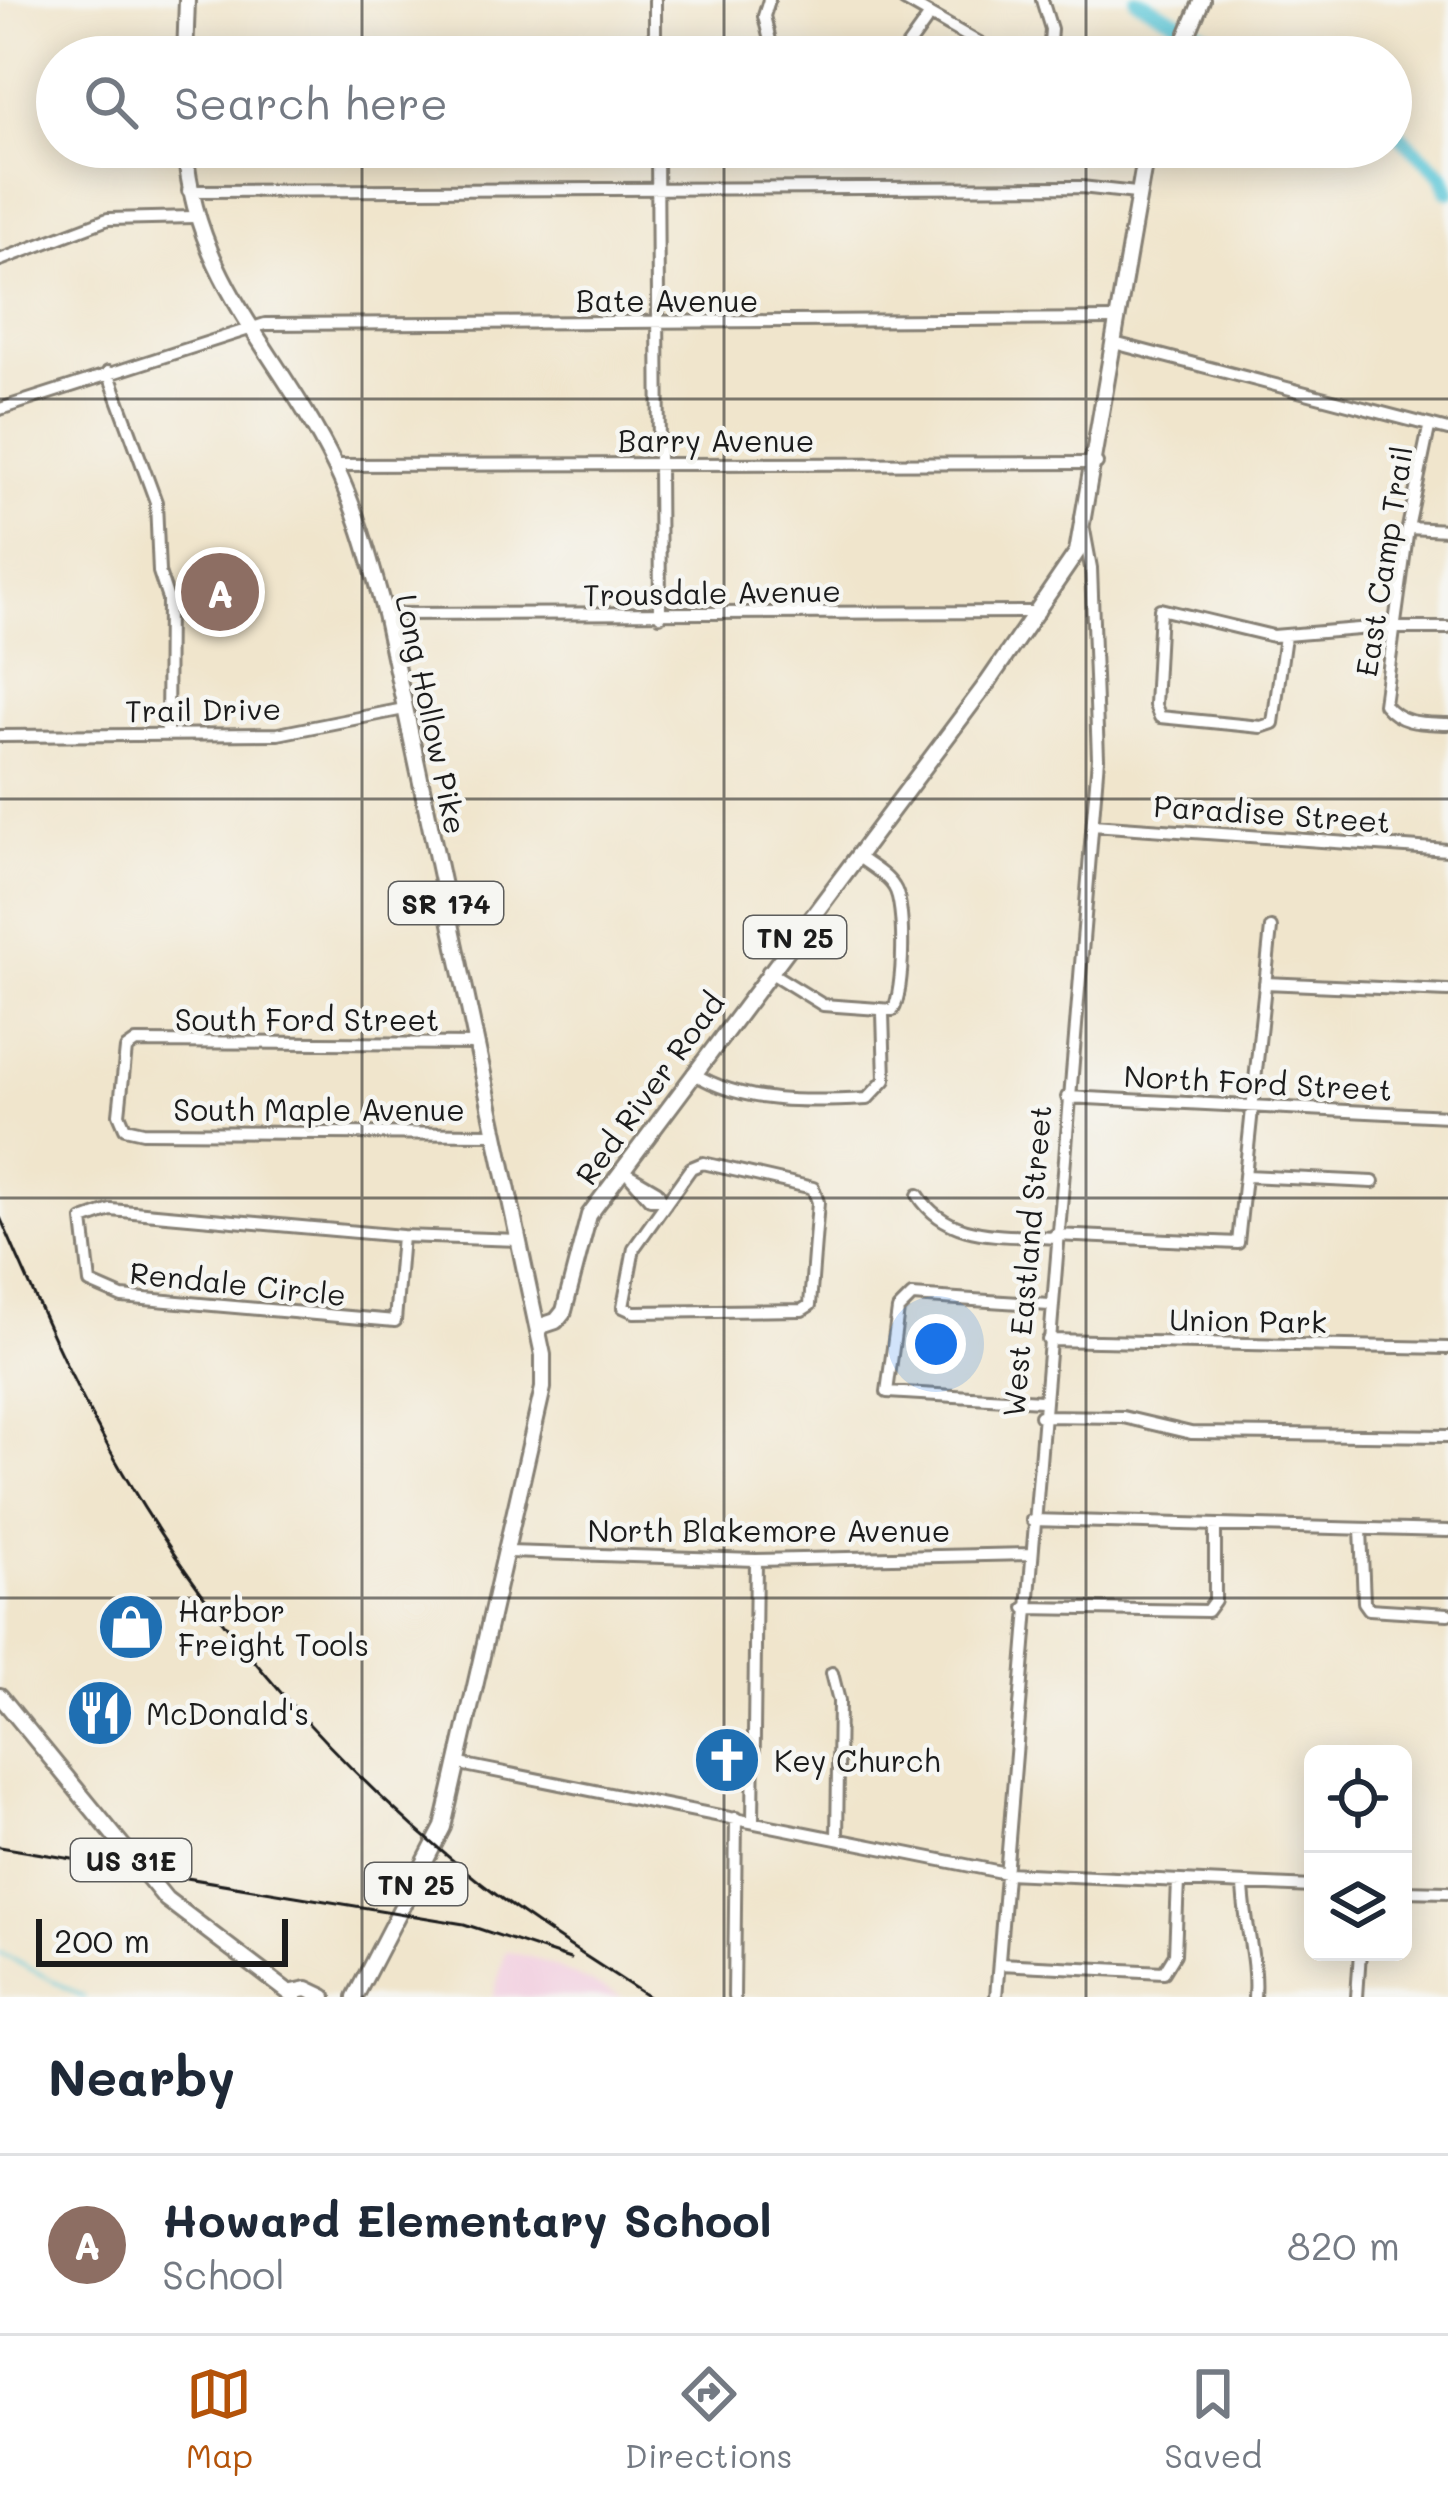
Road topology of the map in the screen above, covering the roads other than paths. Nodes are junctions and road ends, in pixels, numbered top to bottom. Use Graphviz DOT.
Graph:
graph roads {
  1 [pos="187,0"];
  2 [pos="655,0"];
  3 [pos="770,0"];
  4 [pos="904,0"];
  5 [pos="1042,0"];
  6 [pos="1200,6"];
  7 [pos="928,18"];
  8 [pos="186,36"];
  9 [pos="655,36"];
  10 [pos="769,36"];
  11 [pos="915,36"];
  12 [pos="963,36"];
  13 [pos="1050,36"];
  14 [pos="1187,36"];
  15 [pos="186,168"];
  16 [pos="658,168"];
  17 [pos="1142,168"];
  18 [pos="658,188"];
  19 [pos="188,190"];
  20 [pos="1136,193"];
  21 [pos="194,217"];
  22 [pos="0,260"];
  23 [pos="1117,319"];
  24 [pos="658,324"];
  25 [pos="247,327"];
  26 [pos="1114,343"];
  27 [pos="108,372"];
  28 [pos="0,409"];
  29 [pos="1429,428"];
  30 [pos="1448,430"];
  31 [pos="1097,463"];
  32 [pos="657,464"];
  33 [pos="334,465"];
  34 [pos="1408,528"];
  35 [pos="1084,530"];
  36 [pos="1448,530"];
  37 [pos="1077,552"];
  38 [pos="1039,612"];
  39 [pos="385,614"];
  40 [pos="660,616"];
  41 [pos="1394,627"];
  42 [pos="1448,628"];
  43 [pos="1285,636"];
  44 [pos="404,710"];
  45 [pos="1448,724"];
  46 [pos="167,734"];
  47 [pos="0,736"];
  48 [pos="1093,825"];
  49 [pos="1448,850"];
  50 [pos="857,856"];
  51 [pos="1270,928"];
  52 [pos="768,971"];
  53 [pos="1265,982"];
  54 [pos="1448,992"];
  55 [pos="883,1013"];
  56 [pos="478,1045"];
  57 [pos="693,1073"];
  58 [pos="1066,1097"];
  59 [pos="1254,1106"];
  60 [pos="1448,1116"];
  61 [pos="143,1132"];
  62 [pos="496,1134"];
  63 [pos="626,1173"];
  64 [pos="1246,1176"];
  65 [pos="1372,1181"];
  66 [pos="918,1195"];
  67 [pos="661,1202"];
  68 [pos="402,1236"];
  69 [pos="1055,1236"];
  70 [pos="520,1240"];
  71 [pos="1050,1305"];
  72 [pos="538,1327"];
  73 [pos="1048,1340"];
  74 [pos="1448,1348"];
  75 [pos="1041,1401"];
  76 [pos="1040,1416"];
  77 [pos="1448,1436"];
  78 [pos="1032,1520"];
  79 [pos="1215,1526"];
  80 [pos="1361,1529"];
  81 [pos="1448,1531"];
  82 [pos="508,1552"];
  83 [pos="1030,1554"];
  84 [pos="756,1560"];
  85 [pos="1025,1608"];
  86 [pos="1448,1614"];
  87 [pos="832,1673"];
  88 [pos="0,1696"];
  89 [pos="460,1764"];
  90 [pos="736,1818"];
  91 [pos="753,1821"];
  92 [pos="837,1838"];
  93 [pos="1006,1873"];
  94 [pos="1178,1881"];
  95 [pos="1243,1884"];
  96 [pos="1304,1887"];
  97 [pos="1412,1891"];
  98 [pos="1448,1892"];
  99 [pos="1360,1961"];
  100 [pos="999,1964"];
  101 [pos="294,1994"];
  102 [pos="324,1997"];
  103 [pos="355,1997"];
  104 [pos="734,1997"];
  105 [pos="996,1997"];
  106 [pos="1254,1997"];
  107 [pos="1358,1997"];
  1 -- 8 [label="main road"];
  2 -- 9 [label="street"];
  3 -- 10 [label="street"];
  4 -- 7 [label="street"];
  5 -- 13 [label="street"];
  6 -- 14 [label="main road"];
  7 -- 11 [label="street"];
  7 -- 12 [label="street"];
  15 -- 19 [label="main road, Long Hollow Pike / SR 174"];
  16 -- 18 [label="street"];
  17 -- 20 [label="main road, TN 25"];
  18 -- 19 [label="street"];
  18 -- 20 [label="street"];
  18 -- 24 [label="street"];
  19 -- 21 [label="main road, Long Hollow Pike / SR 174"];
  20 -- 23 [label="main road, TN 25"];
  21 -- 22 [label="street"];
  21 -- 25 [label="main road, Long Hollow Pike / SR 174"];
  23 -- 24 [label="street, Bate Avenue"];
  23 -- 26 [label="main road, TN 25"];
  24 -- 25 [label="street, Bate Avenue"];
  24 -- 32 [label="street"];
  25 -- 27 [label="street"];
  25 -- 33 [label="main road, Long Hollow Pike / SR 174"];
  26 -- 29 [label="street, East Camp Trail"];
  26 -- 31 [label="main road, TN 25"];
  27 -- 28 [label="street"];
  27 -- 46 [label="street"];
  29 -- 30 [label="street, East Camp Trail"];
  29 -- 34 [label="street, East Camp Trail"];
  31 -- 32 [label="street, Barry Avenue"];
  31 -- 35 [label="main road, West Eastland Street / TN 25"];
  32 -- 33 [label="street, Barry Avenue"];
  32 -- 40 [label="street"];
  33 -- 39 [label="main road, Long Hollow Pike / SR 174"];
  34 -- 36 [label="street"];
  34 -- 41 [label="street, East Camp Trail"];
  35 -- 37 [label="main road, West Eastland Street / TN 25"];
  35 -- 48 [label="street, West Eastland Street"];
  37 -- 38 [label="main road, Red River Road / TN 25"];
  38 -- 40 [label="street, Trousdale Avenue"];
  38 -- 50 [label="main road, Red River Road / TN 25"];
  39 -- 40 [label="street, Trousdale Avenue"];
  39 -- 44 [label="main road, Long Hollow Pike / SR 174"];
  41 -- 42 [label="street"];
  41 -- 43 [label="street"];
  41 -- 45 [label="street, East Camp Trail"];
  43 -- 43 [label="street"];
  44 -- 46 [label="street, Trail Drive"];
  44 -- 56 [label="main road, Long Hollow Pike / SR 174"];
  46 -- 47 [label="street, Trail Drive"];
  48 -- 49 [label="street, Paradise Street"];
  48 -- 58 [label="street, West Eastland Street"];
  50 -- 52 [label="main road, Red River Road / TN 25"];
  50 -- 55 [label="street"];
  51 -- 53 [label="street"];
  52 -- 55 [label="street"];
  52 -- 57 [label="main road, Red River Road / TN 25"];
  53 -- 54 [label="street"];
  53 -- 59 [label="street"];
  55 -- 57 [label="street"];
  56 -- 61 [label="street, South Ford Street"];
  56 -- 62 [label="main road, Long Hollow Pike / SR 174"];
  57 -- 63 [label="main road, Red River Road / TN 25"];
  58 -- 59 [label="street, North Ford Street"];
  58 -- 69 [label="street, West Eastland Street"];
  59 -- 60 [label="street, North Ford Street"];
  59 -- 64 [label="street"];
  61 -- 62 [label="street, South Maple Avenue"];
  62 -- 70 [label="main road, Long Hollow Pike / SR 174"];
  63 -- 67 [label="street"];
  63 -- 72 [label="main road, Red River Road / TN 25"];
  64 -- 65 [label="street"];
  64 -- 69 [label="street"];
  66 -- 69 [label="street"];
  67 -- 67 [label="street"];
  68 -- 68 [label="street, Rendale Circle"];
  68 -- 70 [label="street, Rendale Circle"];
  69 -- 71 [label="street, West Eastland Street"];
  70 -- 72 [label="main road, Long Hollow Pike / SR 174"];
  71 -- 73 [label="street, West Eastland Street"];
  71 -- 75 [label="street"];
  72 -- 82 [label="main road, TN 25"];
  73 -- 74 [label="street, Union Park"];
  73 -- 75 [label="street, West Eastland Street"];
  75 -- 76 [label="street, West Eastland Street"];
  76 -- 77 [label="street"];
  76 -- 78 [label="street, West Eastland Street"];
  78 -- 79 [label="street"];
  78 -- 83 [label="street, West Eastland Street"];
  79 -- 80 [label="street"];
  79 -- 85 [label="street"];
  80 -- 81 [label="street"];
  80 -- 86 [label="street"];
  82 -- 84 [label="street, North Blakemore Avenue"];
  82 -- 89 [label="main road, TN 25"];
  83 -- 84 [label="street, North Blakemore Avenue"];
  83 -- 85 [label="street, West Eastland Street"];
  84 -- 91 [label="street"];
  85 -- 93 [label="street, West Eastland Street"];
  87 -- 92 [label="street"];
  88 -- 101 [label="main road, US 31E"];
  89 -- 90 [label="street"];
  89 -- 103 [label="main road, TN 25"];
  90 -- 91 [label="street"];
  90 -- 104 [label="street"];
  91 -- 92 [label="street"];
  92 -- 93 [label="street"];
  93 -- 94 [label="street"];
  93 -- 100 [label="street, West Eastland Street"];
  94 -- 95 [label="street"];
  94 -- 100 [label="street"];
  95 -- 96 [label="street"];
  95 -- 106 [label="street"];
  97 -- 98 [label="street"];
  99 -- 107 [label="street"];
  100 -- 105 [label="street, West Eastland Street"];
  101 -- 102 [label="main road, US 31E"];
}
